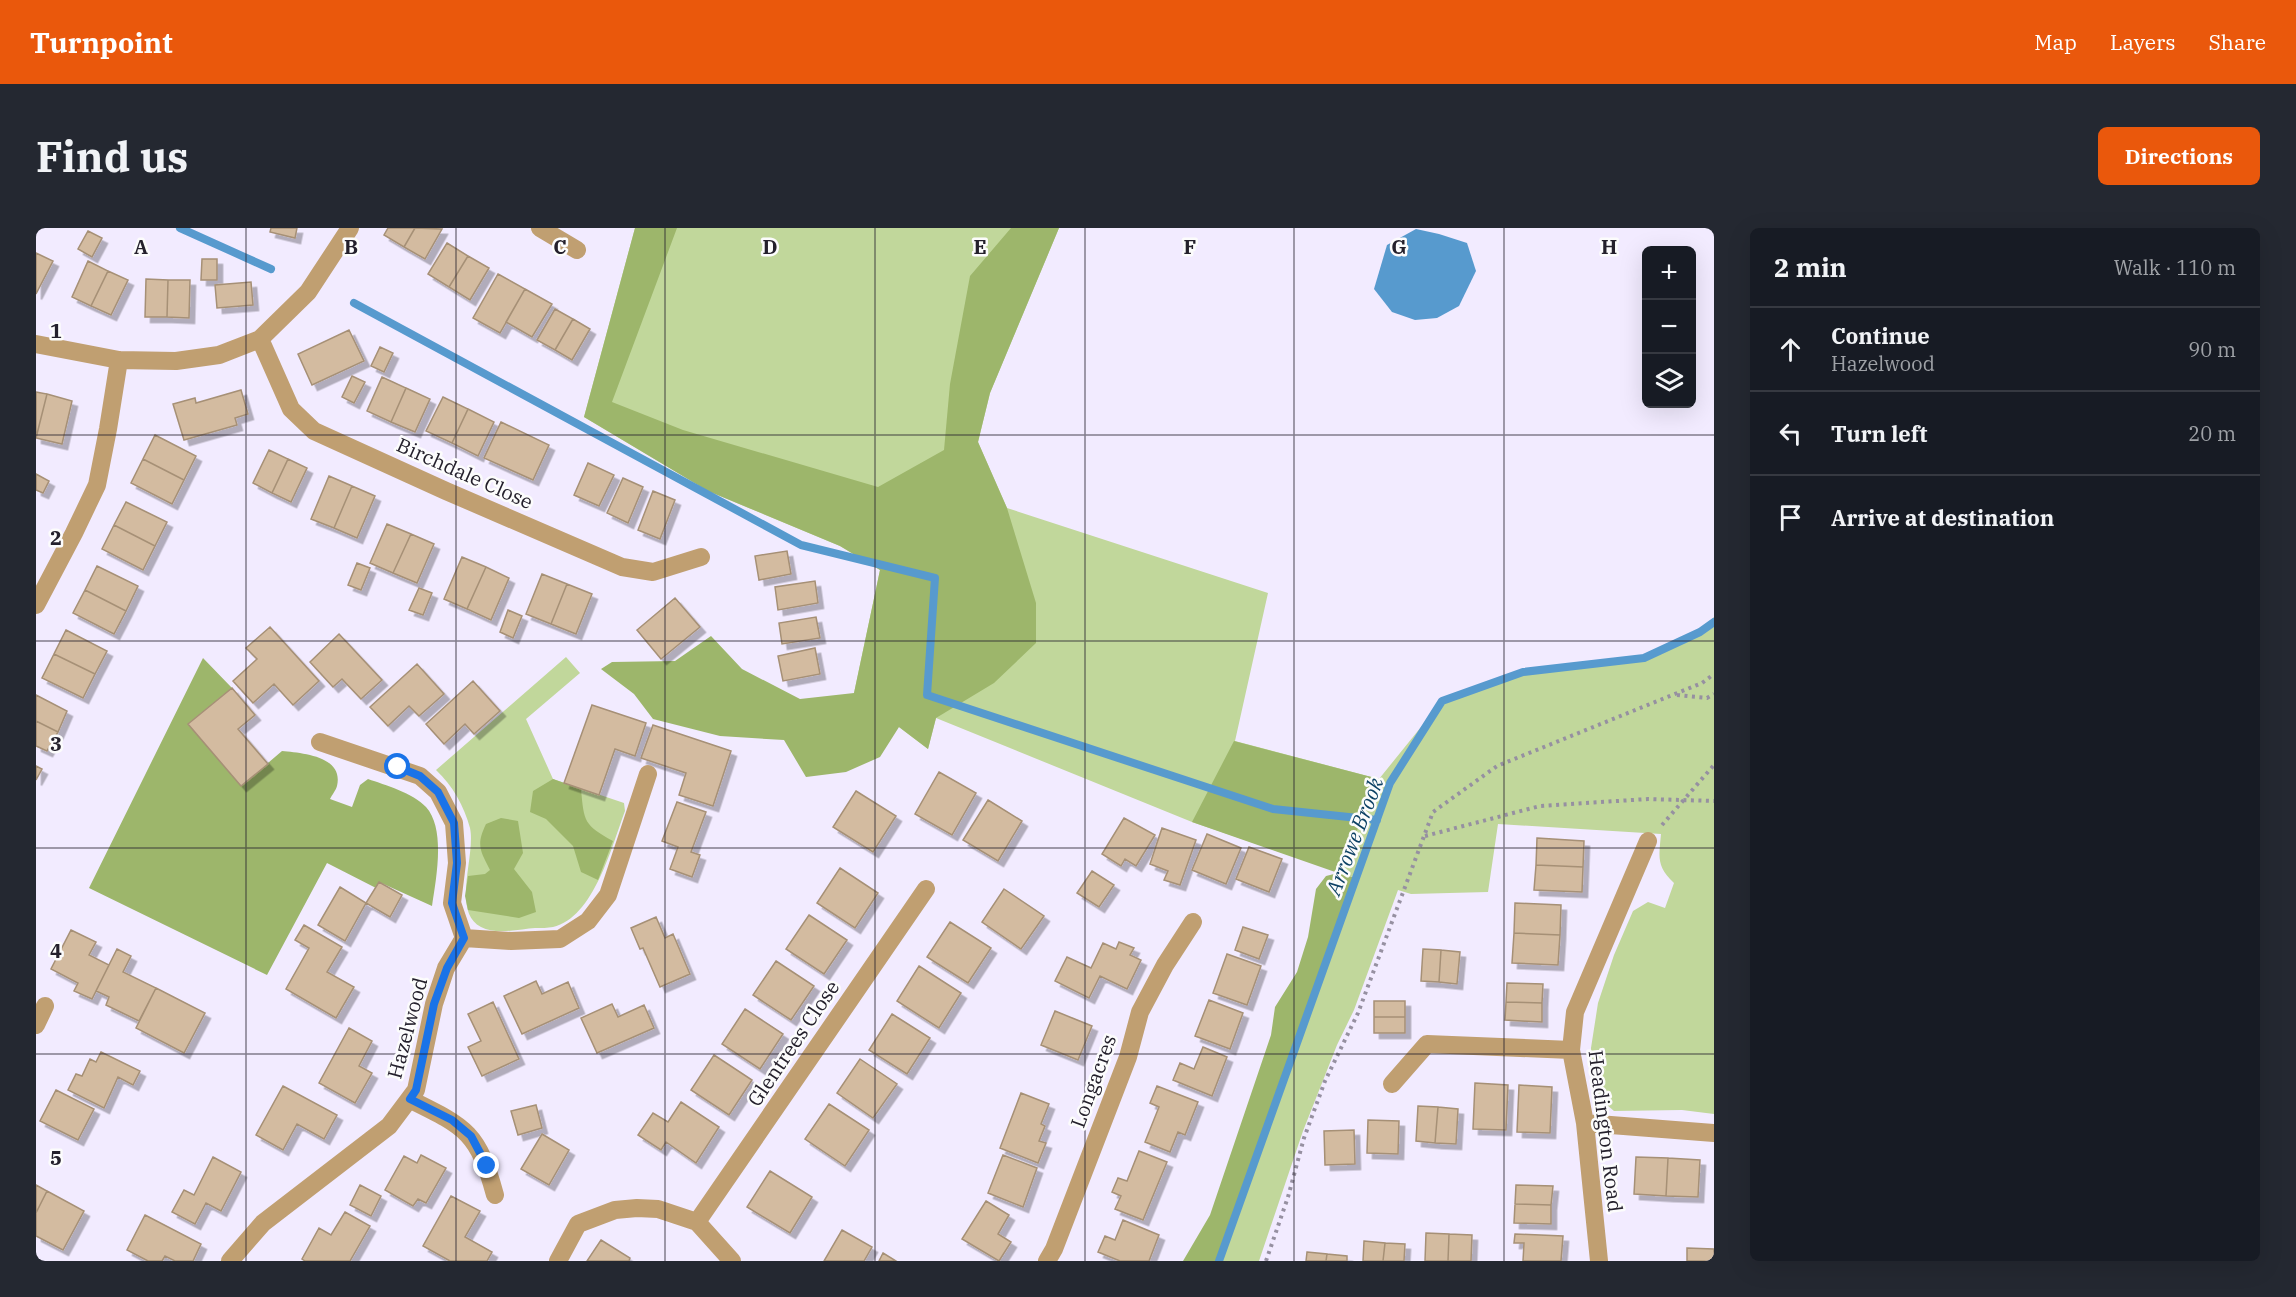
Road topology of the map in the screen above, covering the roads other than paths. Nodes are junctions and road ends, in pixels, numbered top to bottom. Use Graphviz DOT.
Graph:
graph roads {
  1 [pos="350,228"];
  2 [pos="540,228"];
  3 [pos="577,250"];
  4 [pos="260,339"];
  5 [pos="36,344"];
  6 [pos="119,360"];
  7 [pos="701,557"];
  8 [pos="36,605"];
  9 [pos="320,742"];
  10 [pos="648,774"];
  11 [pos="1648,842"];
  12 [pos="926,889"];
  13 [pos="1193,922"];
  14 [pos="464,938"];
  15 [pos="45,1006"];
  16 [pos="36,1025"];
  17 [pos="1571,1050"];
  18 [pos="1392,1084"];
  19 [pos="410,1099"];
  20 [pos="1585,1123"];
  21 [pos="1714,1133"];
  22 [pos="495,1195"];
  23 [pos="697,1222"];
  24 [pos="230,1261"];
  25 [pos="558,1261"];
  26 [pos="732,1261"];
  27 [pos="1047,1261"];
  28 [pos="1599,1261"];
  1 -- 4 [label="street"];
  2 -- 3 [label="street"];
  4 -- 6 [label="street"];
  4 -- 7 [label="street, Birchdale Close"];
  5 -- 6 [label="street"];
  6 -- 8 [label="street"];
  9 -- 14 [label="street"];
  10 -- 14 [label="street"];
  11 -- 17 [label="street, Headington Road"];
  12 -- 23 [label="street, Glentrees Close"];
  13 -- 27 [label="street, Longacres"];
  14 -- 19 [label="street, Hazelwood"];
  15 -- 16 [label="street"];
  17 -- 18 [label="street"];
  17 -- 20 [label="street, Headington Road"];
  19 -- 22 [label="street"];
  19 -- 24 [label="street, Hazelwood"];
  20 -- 21 [label="street"];
  20 -- 28 [label="street, Headington Road"];
  23 -- 25 [label="street"];
  23 -- 26 [label="street"];
}
